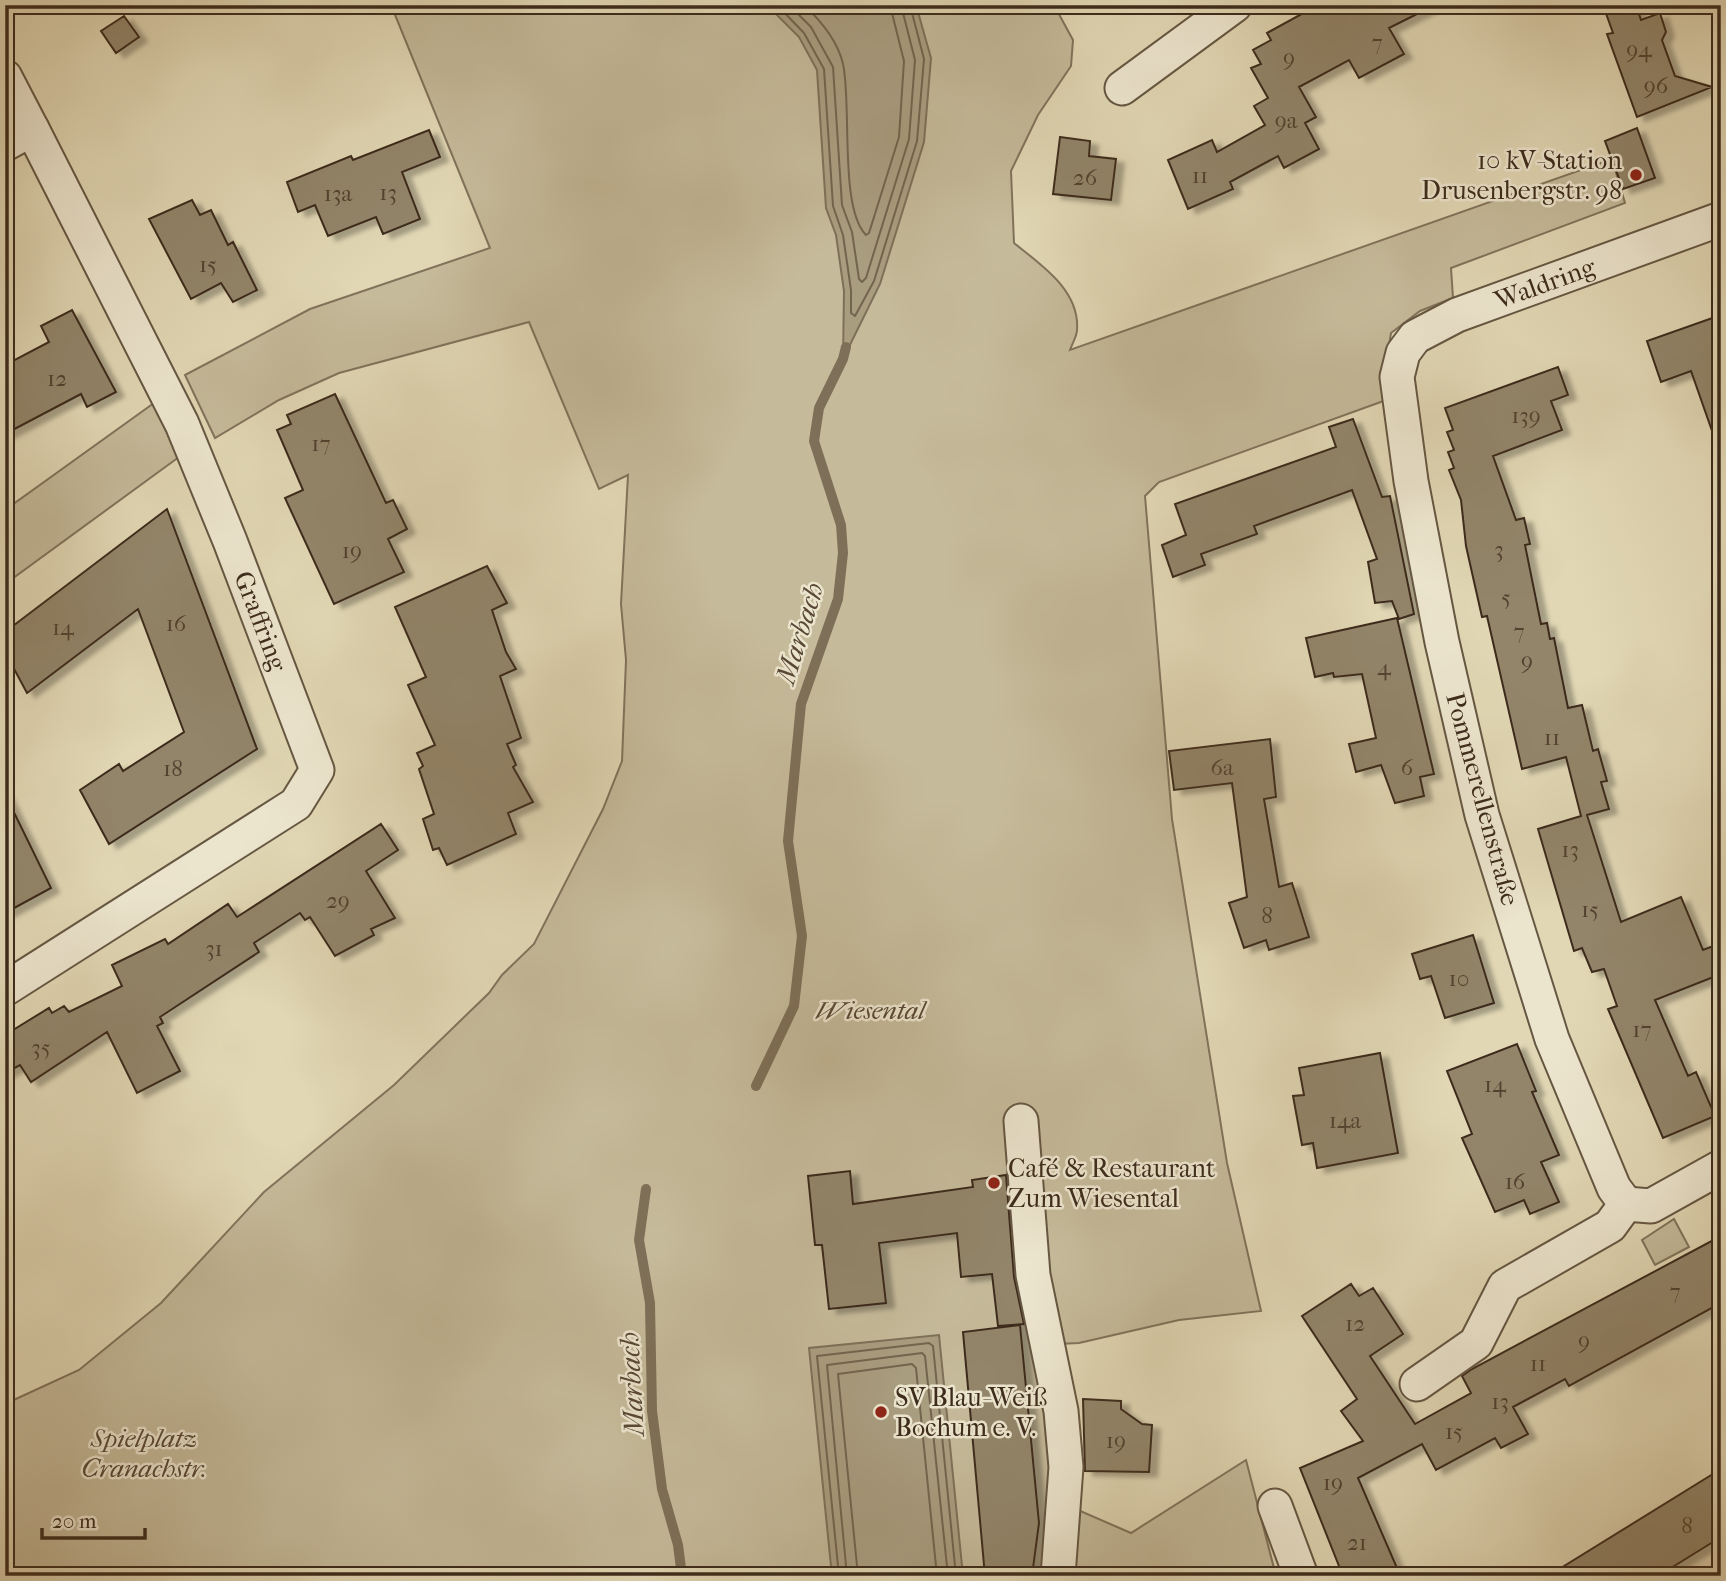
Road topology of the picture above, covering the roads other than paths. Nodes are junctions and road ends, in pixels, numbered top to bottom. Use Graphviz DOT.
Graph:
graph roads {
  1 [pos="1235,5"];
  2 [pos="5,77"];
  3 [pos="1122,88"];
  4 [pos="19,136"];
  5 [pos="1721,219"];
  6 [pos="1397,377"];
  7 [pos="5,989"];
  8 [pos="1021,1121"];
  9 [pos="1721,1167"];
  10 [pos="1626,1204"];
  11 [pos="1417,1384"];
  12 [pos="1275,1506"];
  13 [pos="1058,1576"];
  14 [pos="1301,1576"];
  1 -- 3 [label="street"];
  2 -- 4 [label="street"];
  4 -- 7 [label="street, Graffring"];
  5 -- 6 [label="street, Waldring"];
  6 -- 10 [label="street, Pommerellenstraße"];
  8 -- 13 [label="street"];
  9 -- 10 [label="street"];
  10 -- 11 [label="street"];
  12 -- 14 [label="street"];
}
